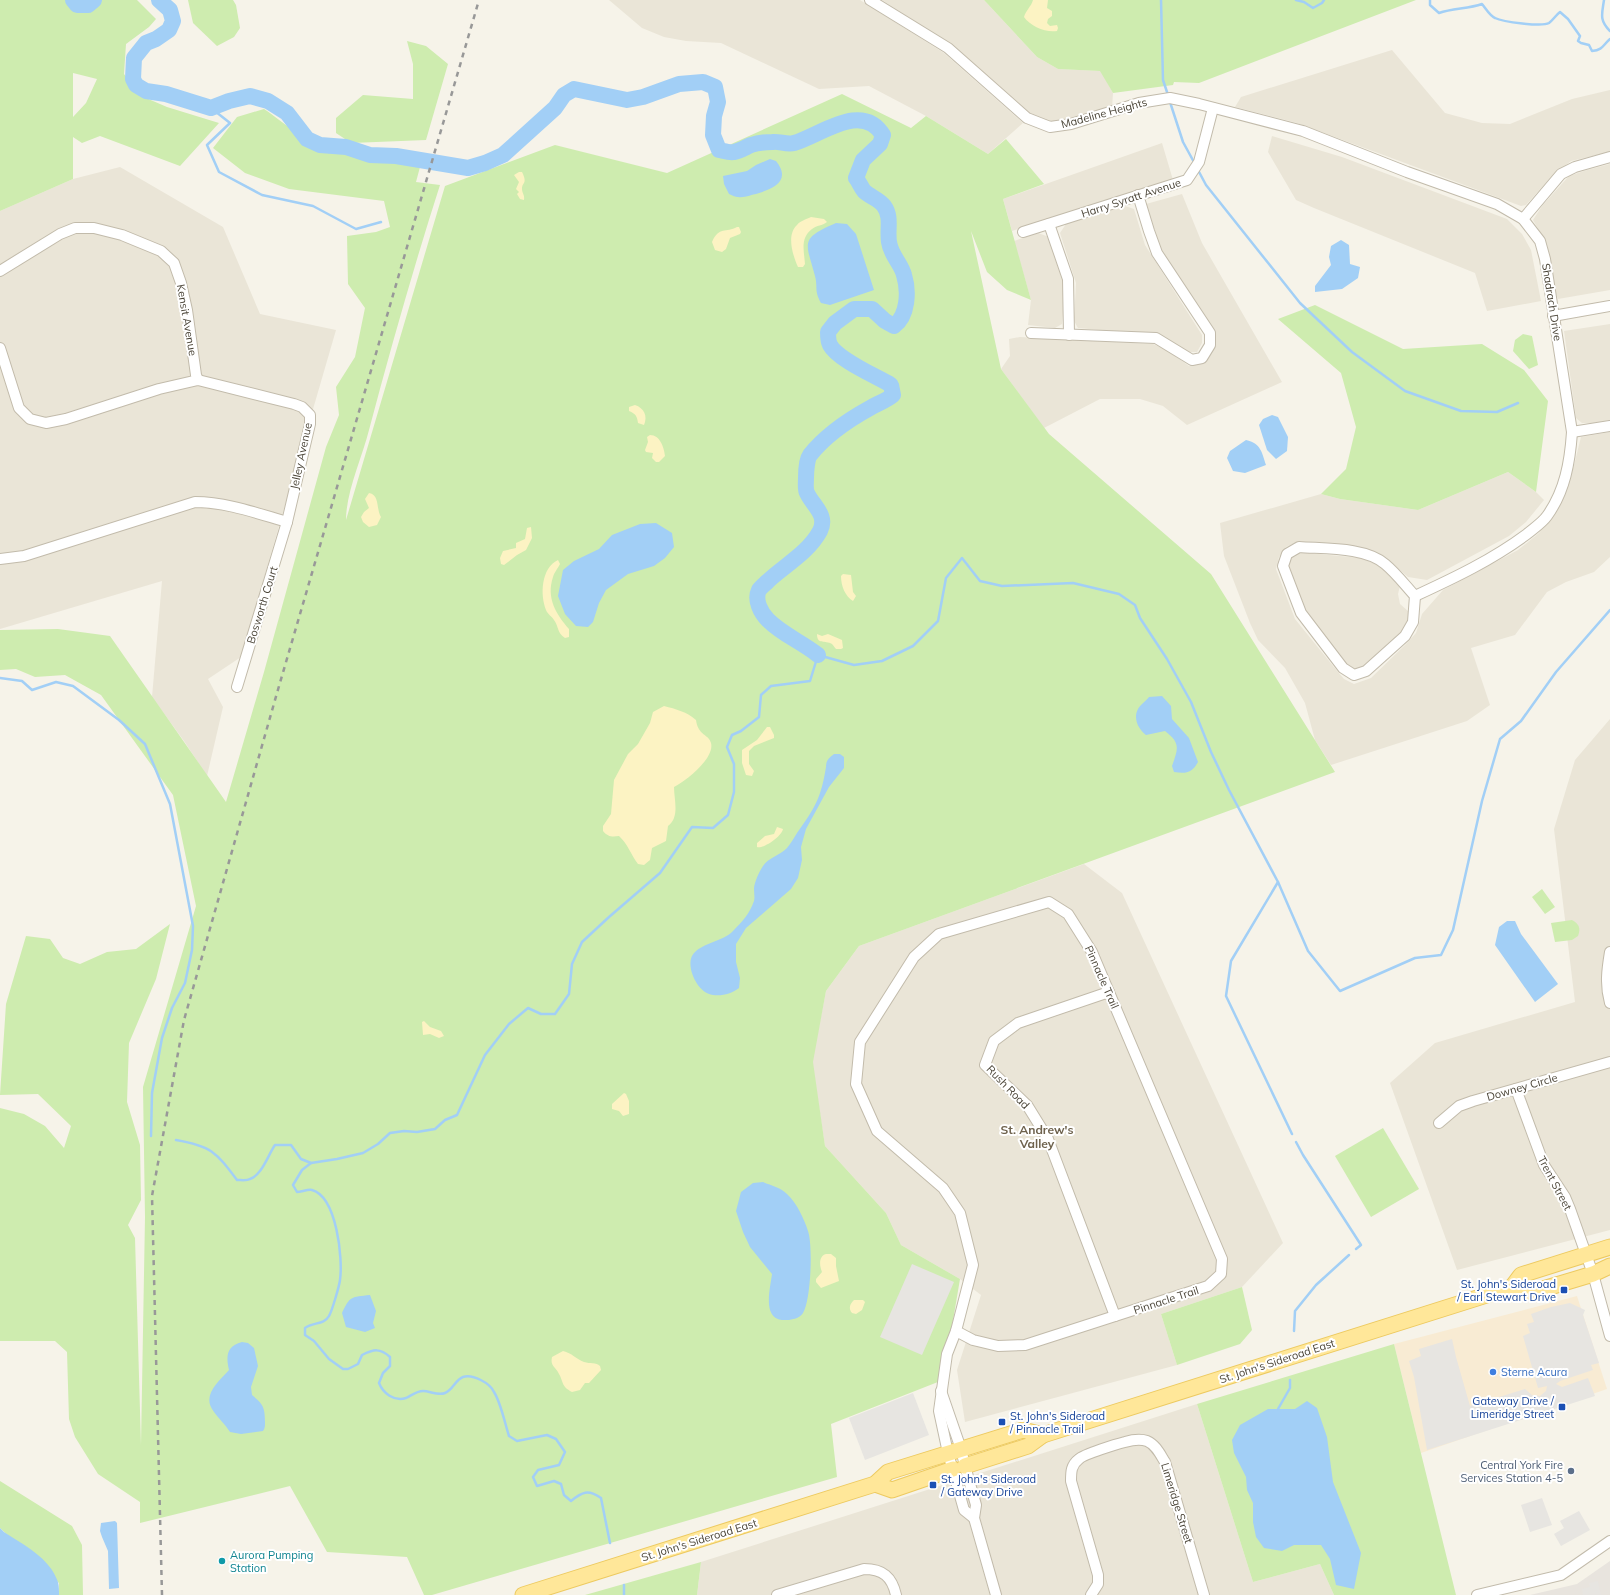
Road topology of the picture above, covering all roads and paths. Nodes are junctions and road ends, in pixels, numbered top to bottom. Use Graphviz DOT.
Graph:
graph roads {
  1 [pos="870,0"];
  2 [pos="1213,108"];
  3 [pos="1257,119"];
  4 [pos="1610,157"];
  5 [pos="1138,195"];
  6 [pos="1523,219"];
  7 [pos="1049,224"];
  8 [pos="1023,232"];
  9 [pos="0,271"];
  10 [pos="1610,306"];
  11 [pos="1553,316"];
  12 [pos="1031,333"];
  13 [pos="1069,334"];
  14 [pos="0,348"];
  15 [pos="198,380"];
  16 [pos="1610,426"];
  17 [pos="1572,432"];
  18 [pos="287,522"];
  19 [pos="0,559"];
  20 [pos="1415,596"];
  21 [pos="237,687"];
  22 [pos="1610,952"];
  23 [pos="1109,992"];
  24 [pos="1610,1003"];
  25 [pos="1610,1062"];
  26 [pos="1516,1089"];
  27 [pos="1439,1123"];
  28 [pos="1610,1246"];
  29 [pos="1586,1254"];
  30 [pos="1610,1266"];
  31 [pos="1593,1274"];
  32 [pos="1512,1287"];
  33 [pos="1115,1316"];
  34 [pos="956,1331"];
  35 [pos="1610,1336"];
  36 [pos="941,1391"];
  37 [pos="1043,1435"];
  38 [pos="955,1451"];
  39 [pos="959,1468"];
  40 [pos="875,1484"];
  41 [pos="1610,1541"];
  42 [pos="523,1595"];
  43 [pos="777,1595"];
  44 [pos="896,1595"];
  45 [pos="996,1595"];
  46 [pos="1091,1595"];
  47 [pos="1204,1595"];
  48 [pos="1477,1595"];
  1 -- 2 [label="street, Madeline Heights"];
  2 -- 3 [label="street, Madeline Heights"];
  2 -- 5 [label="street, Harry Syratt Avenue"];
  3 -- 6 [label="street, Shadrach Drive"];
  4 -- 6 [label="street"];
  5 -- 7 [label="street, Harry Syratt Avenue"];
  5 -- 13 [label="street"];
  6 -- 11 [label="street, Shadrach Drive"];
  7 -- 8 [label="street, Harry Syratt Avenue"];
  7 -- 13 [label="street"];
  9 -- 15 [label="street, Kensit Avenue"];
  10 -- 11 [label="street"];
  11 -- 17 [label="street, Shadrach Drive"];
  12 -- 13 [label="street"];
  14 -- 15 [label="street, Jelley Avenue"];
  15 -- 18 [label="street, Jelley Avenue"];
  16 -- 17 [label="street"];
  17 -- 20 [label="street, Shadrach Drive"];
  18 -- 19 [label="street"];
  18 -- 21 [label="street, Bosworth Court"];
  20 -- 20 [label="street"];
  22 -- 24 [label="street"];
  23 -- 33 [label="street, Pinnacle Trail"];
  23 -- 33 [label="street, Rush Road"];
  23 -- 34 [label="street, Pinnacle Trail"];
  25 -- 26 [label="street, Downey Circle"];
  26 -- 27 [label="street, Downey Circle"];
  26 -- 29 [label="street, Trent Street"];
  28 -- 29 [label="main road, St. John's Sideroad East"];
  29 -- 31 [label="street, Trent Street"];
  29 -- 32 [label="main road, St. John's Sideroad East"];
  30 -- 31 [label="main road"];
  31 -- 32 [label="main road"];
  31 -- 35 [label="street, Trent Street"];
  32 -- 37 [label="main road, St. John's Sideroad East"];
  33 -- 34 [label="street, Pinnacle Trail"];
  34 -- 36 [label="street, Pinnacle Trail"];
  36 -- 38 [label="street, Pinnacle Trail"];
  36 -- 38 [label="street, Pinnacle Trail"];
  37 -- 38 [label="main road, St. John's Sideroad East"];
  37 -- 39 [label="main road, St. John's Sideroad East"];
  38 -- 39 [label="street, Pinnacle Trail"];
  38 -- 39 [label="street"];
  38 -- 40 [label="main road, St. John's Sideroad East"];
  39 -- 40 [label="main road, St. John's Sideroad East"];
  39 -- 45 [label="street"];
  40 -- 42 [label="main road, St. John's Sideroad East"];
  41 -- 48 [label="street"];
  43 -- 44 [label="street"];
  46 -- 47 [label="street, Limeridge Street"];
}
